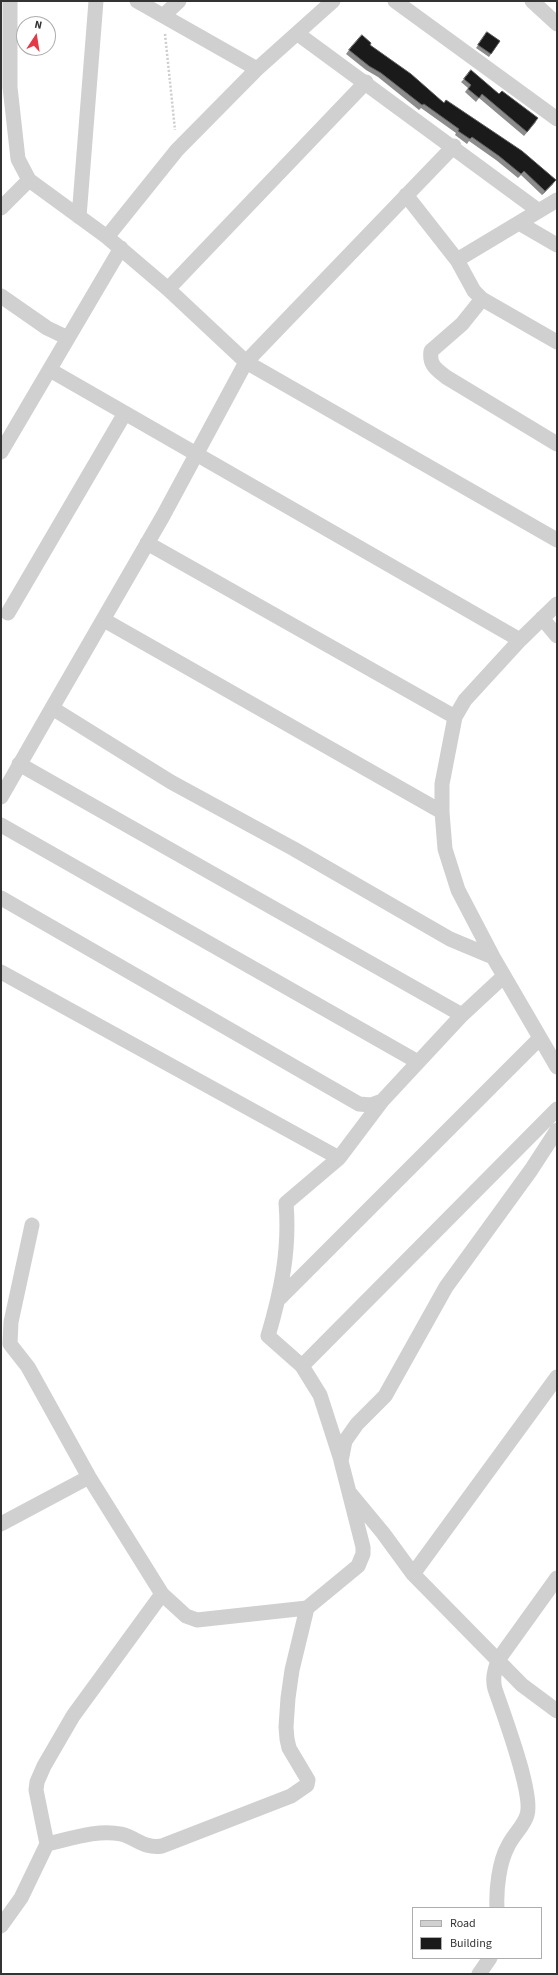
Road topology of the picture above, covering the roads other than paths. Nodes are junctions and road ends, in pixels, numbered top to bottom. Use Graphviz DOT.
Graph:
graph roads {
  1 [pos="10,1"];
  2 [pos="96,1"];
  3 [pos="137,1"];
  4 [pos="179,1"];
  5 [pos="333,1"];
  6 [pos="394,1"];
  7 [pos="532,1"];
  8 [pos="164,15"];
  9 [pos="557,24"];
  10 [pos="6,30"];
  11 [pos="298,34"];
  12 [pos="257,70"];
  13 [pos="366,82"];
  14 [pos="6,89"];
  15 [pos="557,119"];
  16 [pos="454,146"];
  17 [pos="29,180"];
  18 [pos="406,195"];
  19 [pos="557,200"];
  20 [pos="1,208"];
  21 [pos="539,211"];
  22 [pos="79,217"];
  23 [pos="520,223"];
  24 [pos="107,237"];
  25 [pos="557,245"];
  26 [pos="121,248"];
  27 [pos="457,260"];
  28 [pos="168,289"];
  29 [pos="1,296"];
  30 [pos="482,299"];
  31 [pos="68,338"];
  32 [pos="557,342"];
  33 [pos="246,362"];
  34 [pos="50,370"];
  35 [pos="124,413"];
  36 [pos="557,444"];
  37 [pos="1,452"];
  38 [pos="196,454"];
  39 [pos="557,540"];
  40 [pos="148,543"];
  41 [pos="557,604"];
  42 [pos="8,613"];
  43 [pos="542,618"];
  44 [pos="104,620"];
  45 [pos="557,636"];
  46 [pos="520,640"];
  47 [pos="52,708"];
  48 [pos="455,717"];
  49 [pos="19,764"];
  50 [pos="1,797"];
  51 [pos="442,812"];
  52 [pos="1,825"];
  53 [pos="1,898"];
  54 [pos="493,958"];
  55 [pos="1,972"];
  56 [pos="504,976"];
  57 [pos="462,1015"];
  58 [pos="540,1038"];
  59 [pos="418,1062"];
  60 [pos="557,1067"];
  61 [pos="382,1101"];
  62 [pos="557,1109"];
  63 [pos="557,1130"];
  64 [pos="552,1145"];
  65 [pos="339,1158"];
  66 [pos="32,1225"];
  67 [pos="280,1298"];
  68 [pos="302,1366"];
  69 [pos="557,1377"];
  70 [pos="341,1461"];
  71 [pos="89,1476"];
  72 [pos="349,1492"];
  73 [pos="1,1524"];
  74 [pos="413,1574"];
  75 [pos="557,1578"];
  76 [pos="162,1594"];
  77 [pos="307,1608"];
  78 [pos="498,1660"];
  79 [pos="557,1711"];
  80 [pos="47,1844"];
  81 [pos="497,1907"];
  82 [pos="1,1926"];
  83 [pos="489,1959"];
  84 [pos="479,1974"];
  1 -- 10 [label="street"];
  2 -- 22 [label="street"];
  3 -- 8 [label="street"];
  4 -- 8 [label="street"];
  5 -- 11 [label="street"];
  6 -- 15 [label="street"];
  7 -- 9 [label="street"];
  8 -- 12 [label="street"];
  10 -- 14 [label="street"];
  11 -- 12 [label="street"];
  11 -- 13 [label="street"];
  12 -- 24 [label="street"];
  13 -- 16 [label="street"];
  13 -- 28 [label="street"];
  14 -- 17 [label="street"];
  16 -- 18 [label="street"];
  16 -- 21 [label="street"];
  17 -- 20 [label="street"];
  17 -- 22 [label="street"];
  18 -- 27 [label="street"];
  18 -- 33 [label="street"];
  19 -- 21 [label="street"];
  21 -- 23 [label="street"];
  22 -- 24 [label="street"];
  23 -- 25 [label="street"];
  23 -- 27 [label="street"];
  24 -- 26 [label="street"];
  26 -- 28 [label="street"];
  26 -- 31 [label="street"];
  27 -- 30 [label="street"];
  28 -- 33 [label="street"];
  29 -- 31 [label="street"];
  30 -- 32 [label="street"];
  30 -- 36 [label="street"];
  31 -- 34 [label="street"];
  33 -- 38 [label="street"];
  33 -- 39 [label="street"];
  34 -- 35 [label="street"];
  34 -- 37 [label="street"];
  35 -- 38 [label="street"];
  35 -- 42 [label="street"];
  38 -- 40 [label="street"];
  38 -- 46 [label="street"];
  40 -- 44 [label="street"];
  40 -- 48 [label="street"];
  41 -- 43 [label="street"];
  43 -- 45 [label="street"];
  43 -- 46 [label="street"];
  44 -- 47 [label="street"];
  44 -- 51 [label="street"];
  46 -- 48 [label="street"];
  47 -- 49 [label="street"];
  47 -- 54 [label="street"];
  48 -- 51 [label="street"];
  49 -- 50 [label="street"];
  49 -- 57 [label="street"];
  51 -- 54 [label="street"];
  52 -- 59 [label="street"];
  53 -- 61 [label="street"];
  54 -- 56 [label="street"];
  55 -- 65 [label="street"];
  56 -- 57 [label="street"];
  56 -- 58 [label="street"];
  57 -- 59 [label="street"];
  58 -- 60 [label="street"];
  58 -- 67 [label="street"];
  59 -- 61 [label="street"];
  61 -- 65 [label="street"];
  62 -- 68 [label="street"];
  63 -- 64 [label="street"];
  64 -- 70 [label="street"];
  65 -- 67 [label="street"];
  66 -- 71 [label="street"];
  67 -- 68 [label="street"];
  68 -- 70 [label="street"];
  69 -- 74 [label="street"];
  70 -- 72 [label="street"];
  71 -- 73 [label="street"];
  71 -- 76 [label="street"];
  72 -- 74 [label="street"];
  72 -- 77 [label="street"];
  74 -- 78 [label="street"];
  75 -- 78 [label="street"];
  76 -- 77 [label="street"];
  76 -- 80 [label="street"];
  77 -- 80 [label="street"];
  78 -- 79 [label="street"];
  78 -- 81 [label="street"];
  80 -- 82 [label="street"];
  83 -- 84 [label="street"];
}
